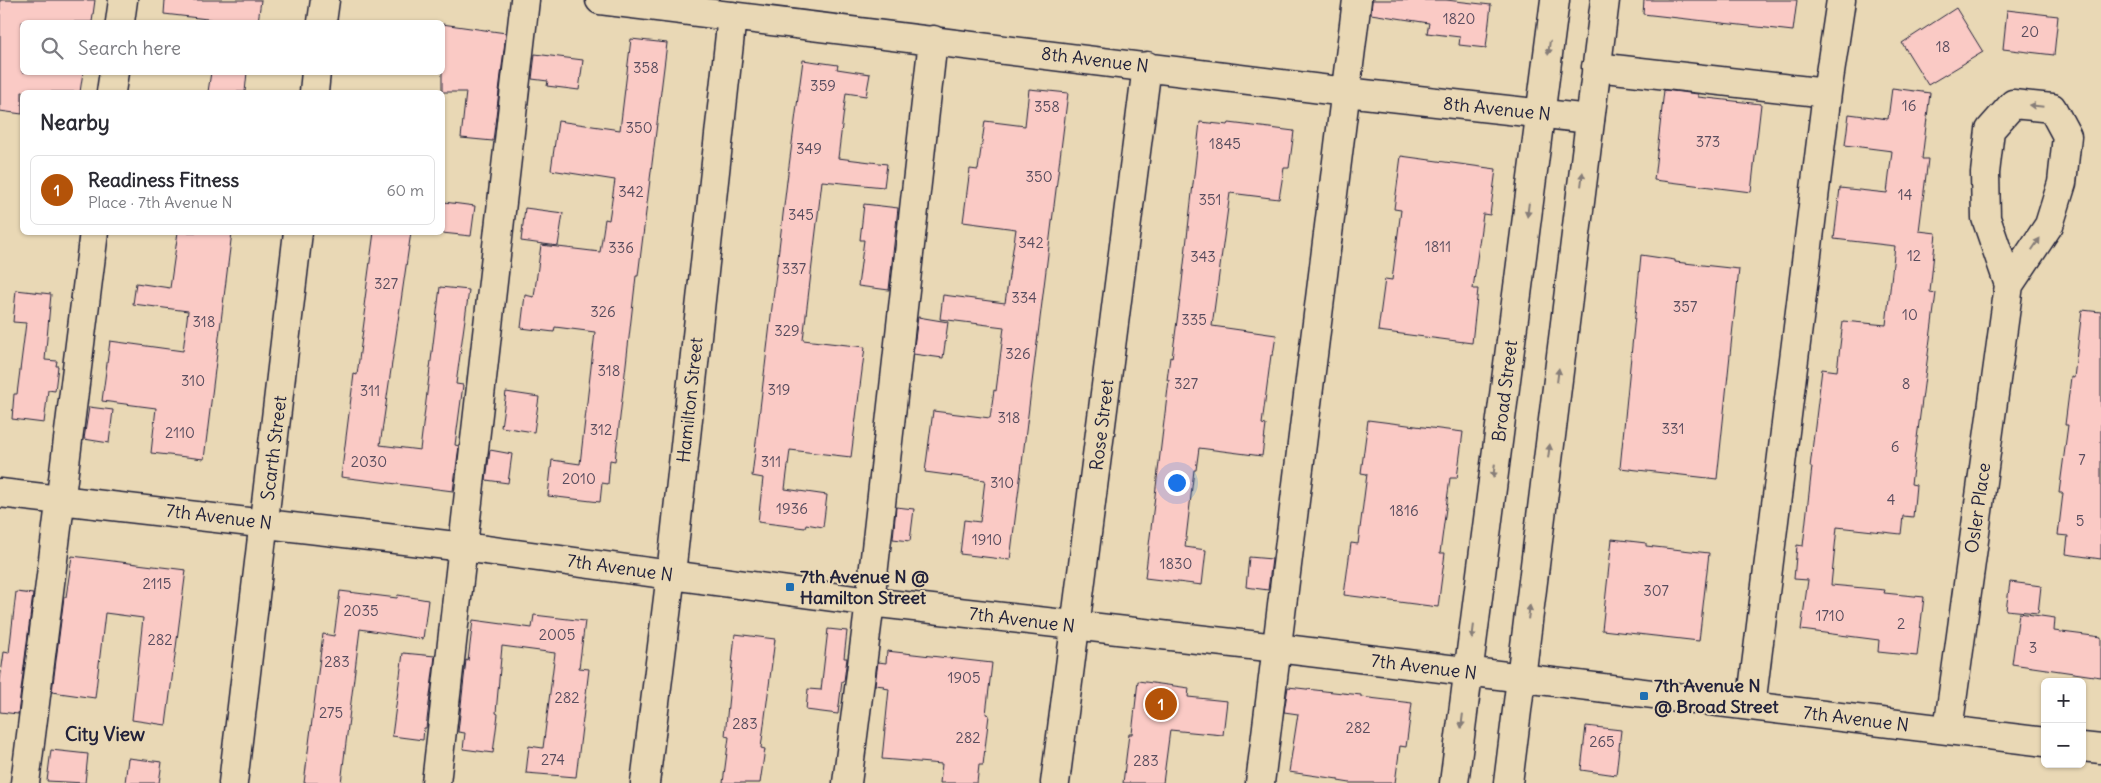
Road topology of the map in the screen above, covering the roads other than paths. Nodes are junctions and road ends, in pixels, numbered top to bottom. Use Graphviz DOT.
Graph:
graph roads {
  1 [pos="123,0"];
  2 [pos="325,0"];
  3 [pos="525,0"];
  4 [pos="600,0"];
  5 [pos="1357,0"];
  6 [pos="1555,0"];
  7 [pos="1604,0"];
  8 [pos="1841,0"];
  9 [pos="746,12"];
  10 [pos="120,20"];
  11 [pos="322,20"];
  12 [pos="933,40"];
  13 [pos="1148,66"];
  14 [pos="1596,66"];
  15 [pos="114,75"];
  16 [pos="316,75"];
  17 [pos="111,90"];
  18 [pos="314,90"];
  19 [pos="1346,92"];
  20 [pos="1827,93"];
  21 [pos="1541,114"];
  22 [pos="1590,119"];
  23 [pos="94,235"];
  24 [pos="298,235"];
  25 [pos="2009,285"];
  26 [pos="0,492"];
  27 [pos="61,499"];
  28 [pos="265,522"];
  29 [pos="464,547"];
  30 [pos="671,574"];
  31 [pos="870,602"];
  32 [pos="1076,626"];
  33 [pos="1276,648"];
  34 [pos="1468,672"];
  35 [pos="1521,678"];
  36 [pos="1751,706"];
  37 [pos="1948,730"];
  38 [pos="2041,742"];
  39 [pos="2086,747"];
  40 [pos="2101,749"];
  41 [pos="25,783"];
  42 [pos="234,783"];
  43 [pos="436,783"];
  44 [pos="646,783"];
  45 [pos="847,783"];
  46 [pos="1055,783"];
  47 [pos="1260,783"];
  48 [pos="1454,783"];
  49 [pos="1508,783"];
  1 -- 10 [label="street"];
  2 -- 11 [label="street"];
  3 -- 29 [label="street"];
  4 -- 9 [label="street, 8th Avenue N"];
  5 -- 19 [label="street"];
  6 -- 21 [label="street, Broad Street, one-way"];
  7 -- 14 [label="street"];
  8 -- 20 [label="street"];
  9 -- 12 [label="street, 8th Avenue N"];
  9 -- 30 [label="street, Hamilton Street"];
  12 -- 13 [label="street, 8th Avenue N"];
  12 -- 31 [label="street"];
  13 -- 19 [label="street, 8th Avenue N"];
  13 -- 32 [label="street, Rose Street"];
  14 -- 20 [label="street"];
  14 -- 22 [label="street"];
  15 -- 17 [label="street"];
  16 -- 18 [label="street"];
  19 -- 21 [label="street, 8th Avenue N"];
  19 -- 33 [label="street"];
  20 -- 36 [label="street"];
  21 -- 22 [label="street, 8th Avenue N"];
  21 -- 34 [label="street, Broad Street, one-way"];
  35 -- 22 [label="street, one-way"];
  23 -- 27 [label="street"];
  24 -- 28 [label="street, Scarth Street"];
  25 -- 25 [label="street, Osler Place, one-way"];
  25 -- 37 [label="street, Osler Place"];
  26 -- 27 [label="street, 7th Avenue N"];
  27 -- 28 [label="street, 7th Avenue N"];
  27 -- 41 [label="street"];
  28 -- 29 [label="street, 7th Avenue N"];
  28 -- 42 [label="street, Scarth Street"];
  29 -- 30 [label="street, 7th Avenue N"];
  29 -- 43 [label="street"];
  30 -- 31 [label="street, 7th Avenue N"];
  30 -- 44 [label="street, Hamilton Street"];
  31 -- 32 [label="street, 7th Avenue N"];
  31 -- 45 [label="street"];
  32 -- 33 [label="street, 7th Avenue N"];
  32 -- 46 [label="street, Rose Street"];
  33 -- 34 [label="street, 7th Avenue N"];
  33 -- 47 [label="street"];
  34 -- 35 [label="street, 7th Avenue N"];
  34 -- 48 [label="street, Broad Street, one-way"];
  35 -- 36 [label="street, 7th Avenue N"];
  35 -- 49 [label="street"];
  36 -- 37 [label="street, 7th Avenue N"];
  37 -- 38 [label="street, 7th Avenue N"];
  39 -- 40 [label="street"];
}
